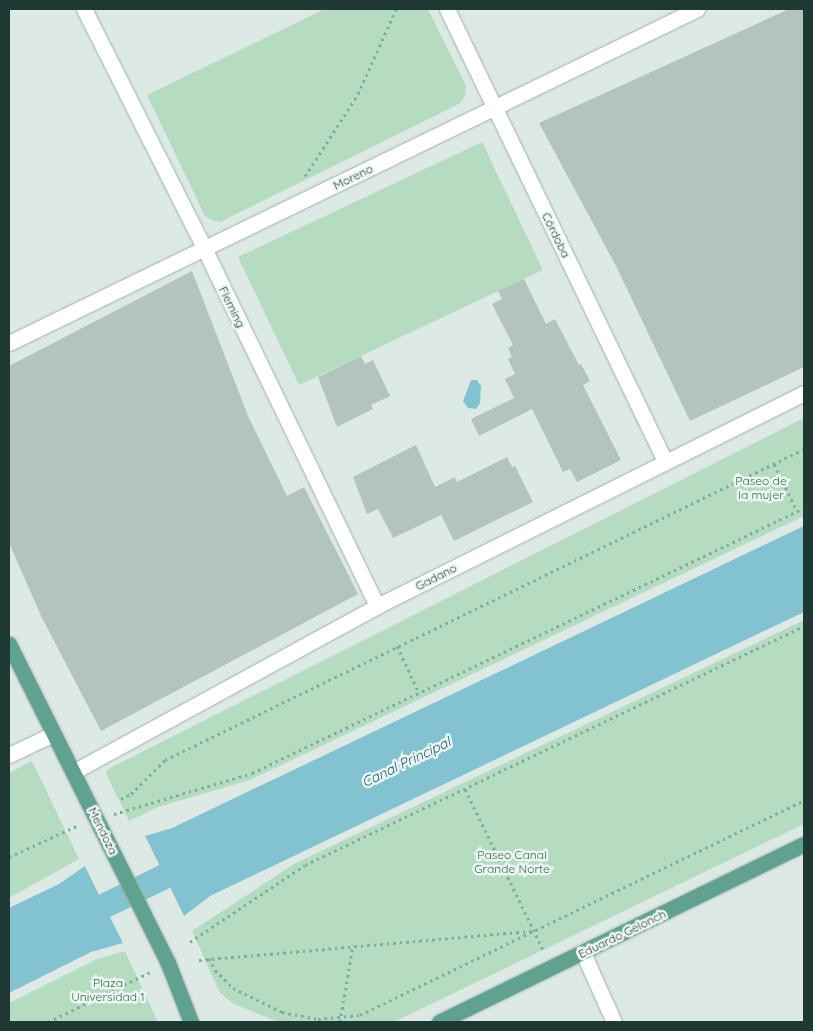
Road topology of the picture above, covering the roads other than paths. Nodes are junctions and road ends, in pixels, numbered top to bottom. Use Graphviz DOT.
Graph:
graph roads {
  1 [pos="84,9"];
  2 [pos="447,9"];
  3 [pos="697,9"];
  4 [pos="494,108"];
  5 [pos="204,248"];
  6 [pos="9,343"];
  7 [pos="804,393"];
  8 [pos="665,462"];
  9 [pos="377,606"];
  10 [pos="9,644"];
  11 [pos="53,734"];
  12 [pos="9,755"];
  13 [pos="73,772"];
  14 [pos="804,844"];
  15 [pos="583,953"];
  16 [pos="191,1022"];
  17 [pos="439,1022"];
  18 [pos="614,1022"];
  1 -- 5 [label="street, Fleming"];
  2 -- 4 [label="street, Córdoba"];
  3 -- 4 [label="street, Moreno"];
  4 -- 5 [label="street, Moreno"];
  4 -- 8 [label="street, Córdoba"];
  5 -- 6 [label="street, Moreno"];
  5 -- 9 [label="street, Fleming"];
  7 -- 8 [label="street, Gadano"];
  8 -- 9 [label="street, Gadano"];
  9 -- 13 [label="street, Gadano"];
  10 -- 11 [label="main road, Mendoza"];
  11 -- 12 [label="street"];
  11 -- 13 [label="main road, Mendoza"];
  13 -- 16 [label="main road, Mendoza"];
  14 -- 15 [label="main road, Eduardo Gelonch"];
  15 -- 17 [label="main road, Eduardo Gelonch"];
  15 -- 18 [label="street"];
}
